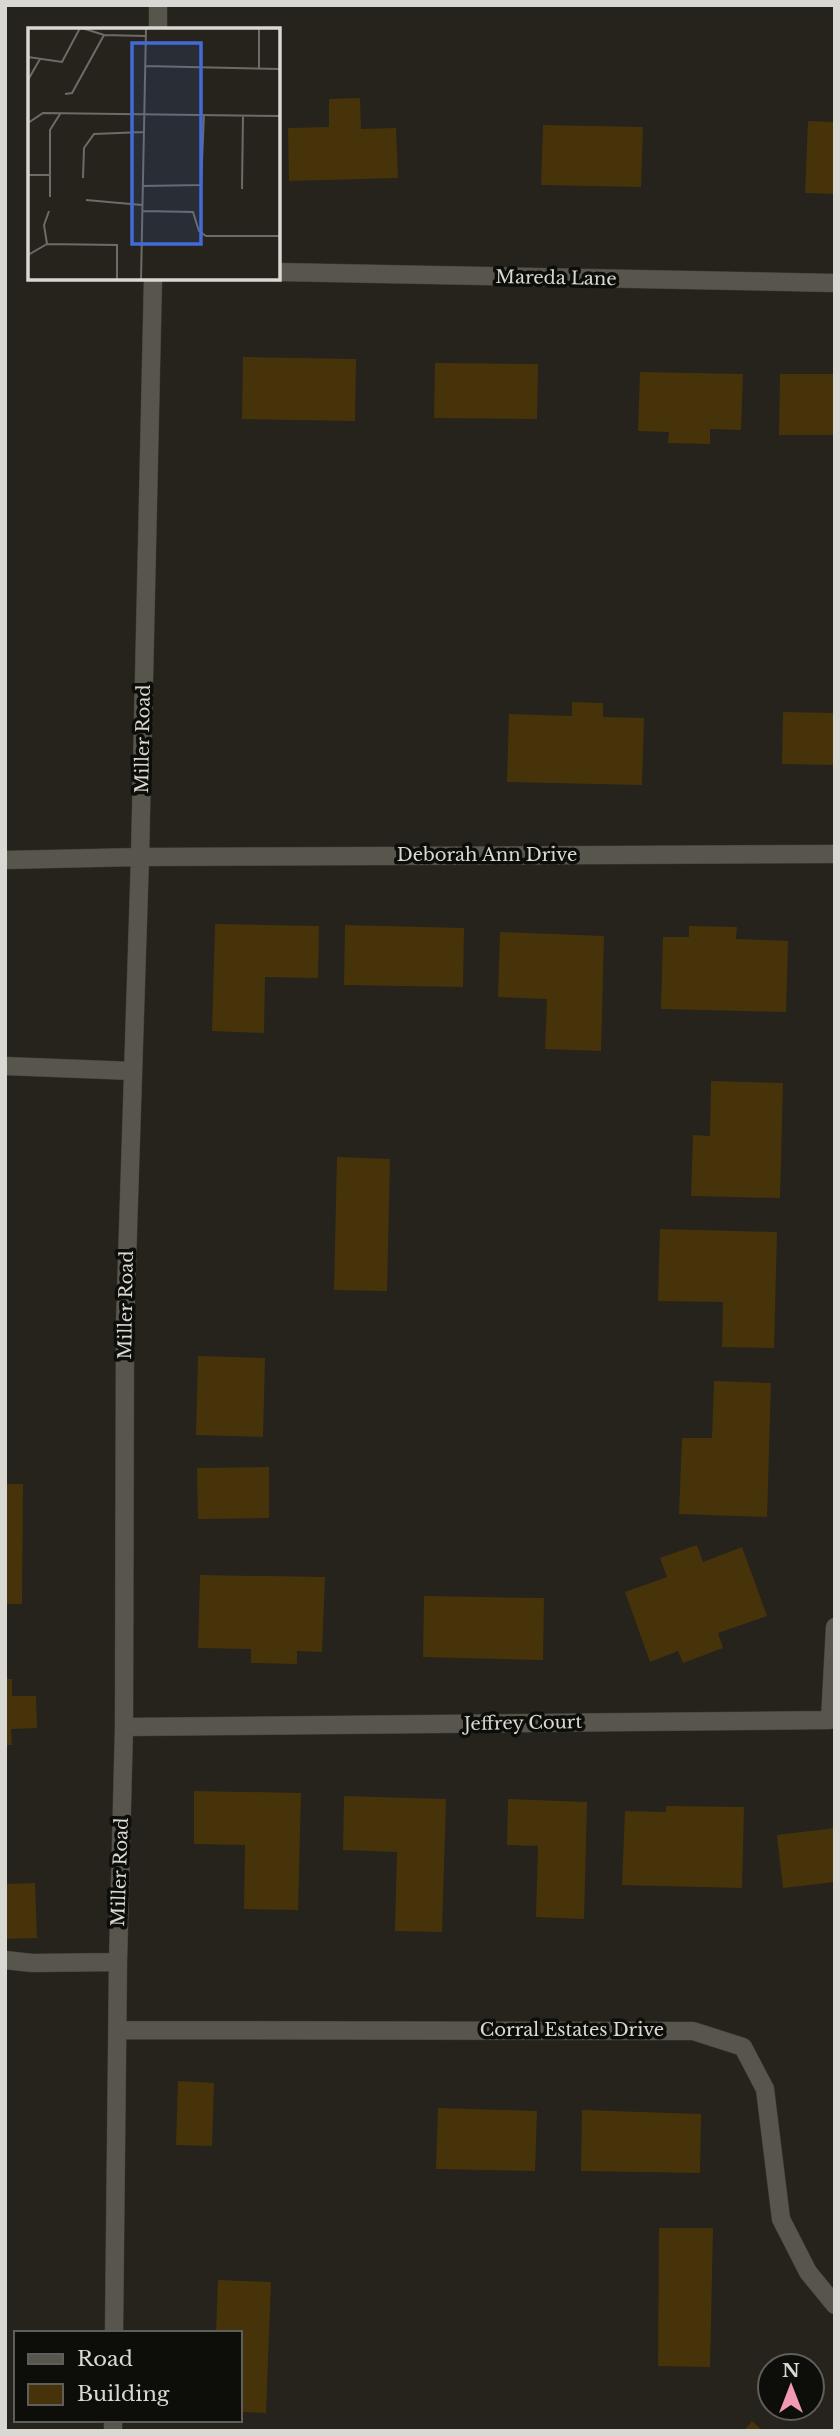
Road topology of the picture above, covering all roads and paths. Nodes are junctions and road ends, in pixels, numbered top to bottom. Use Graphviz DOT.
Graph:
graph roads {
  1 [pos="159,5"];
  2 [pos="158,28"];
  3 [pos="280,272"];
  4 [pos="153,280"];
  5 [pos="835,283"];
  6 [pos="835,854"];
  7 [pos="140,857"];
  8 [pos="5,860"];
  9 [pos="5,1066"];
  10 [pos="133,1071"];
  11 [pos="835,1627"];
  12 [pos="124,1727"];
  13 [pos="5,1960"];
  14 [pos="118,1962"];
  15 [pos="118,2030"];
  16 [pos="835,2305"];
  17 [pos="114,2331"];
  1 -- 2 [label="street"];
  3 -- 5 [label="street, Mareda Lane"];
  4 -- 7 [label="street, Miller Road"];
  6 -- 7 [label="street, Deborah Ann Drive"];
  7 -- 8 [label="street, Deborah Ann Drive"];
  7 -- 10 [label="street, Miller Road"];
  9 -- 10 [label="street"];
  10 -- 12 [label="street, Miller Road"];
  11 -- 12 [label="street, Jeffrey Court"];
  12 -- 14 [label="street, Miller Road"];
  13 -- 14 [label="street"];
  14 -- 15 [label="street, Miller Road"];
  15 -- 16 [label="street, Corral Estates Drive"];
  15 -- 17 [label="street, Miller Road"];
}
